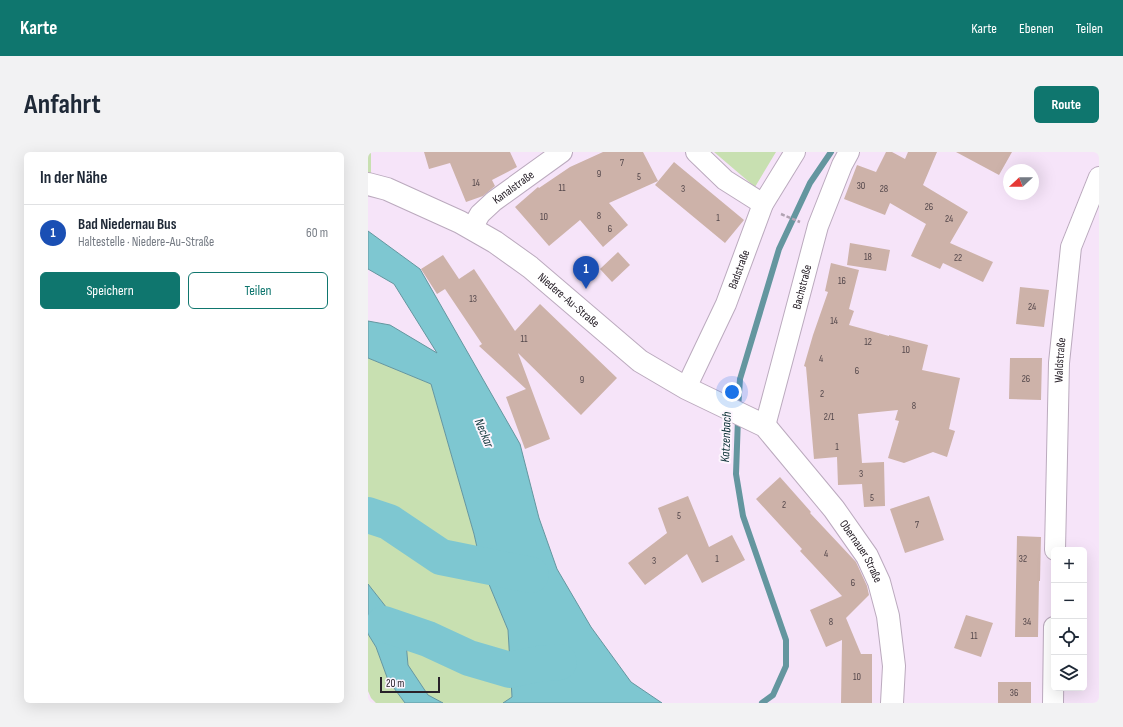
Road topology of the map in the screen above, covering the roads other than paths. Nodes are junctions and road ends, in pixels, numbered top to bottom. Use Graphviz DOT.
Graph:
graph roads {
  1 [pos="562,152"];
  2 [pos="696,152"];
  3 [pos="795,152"];
  4 [pos="849,152"];
  5 [pos="1099,177"];
  6 [pos="368,184"];
  7 [pos="768,208"];
  8 [pos="472,228"];
  9 [pos="695,392"];
  10 [pos="756,422"];
  11 [pos="1055,547"];
  12 [pos="1054,655"];
  13 [pos="892,703"];
  14 [pos="1053,703"];
  1 -- 8 [label="street, Kanalstraße"];
  2 -- 7 [label="street"];
  3 -- 7 [label="street, Badstraße"];
  4 -- 10 [label="street, Bachstraße"];
  5 -- 11 [label="street, Waldstraße"];
  6 -- 8 [label="main road, Niedere-Au-Straße"];
  7 -- 9 [label="street, Badstraße"];
  8 -- 9 [label="main road, Niedere-Au-Straße"];
  9 -- 10 [label="main road, Niedere-Au-Straße"];
  10 -- 13 [label="main road, Obernauer Straße"];
  12 -- 14 [label="street"];
}
